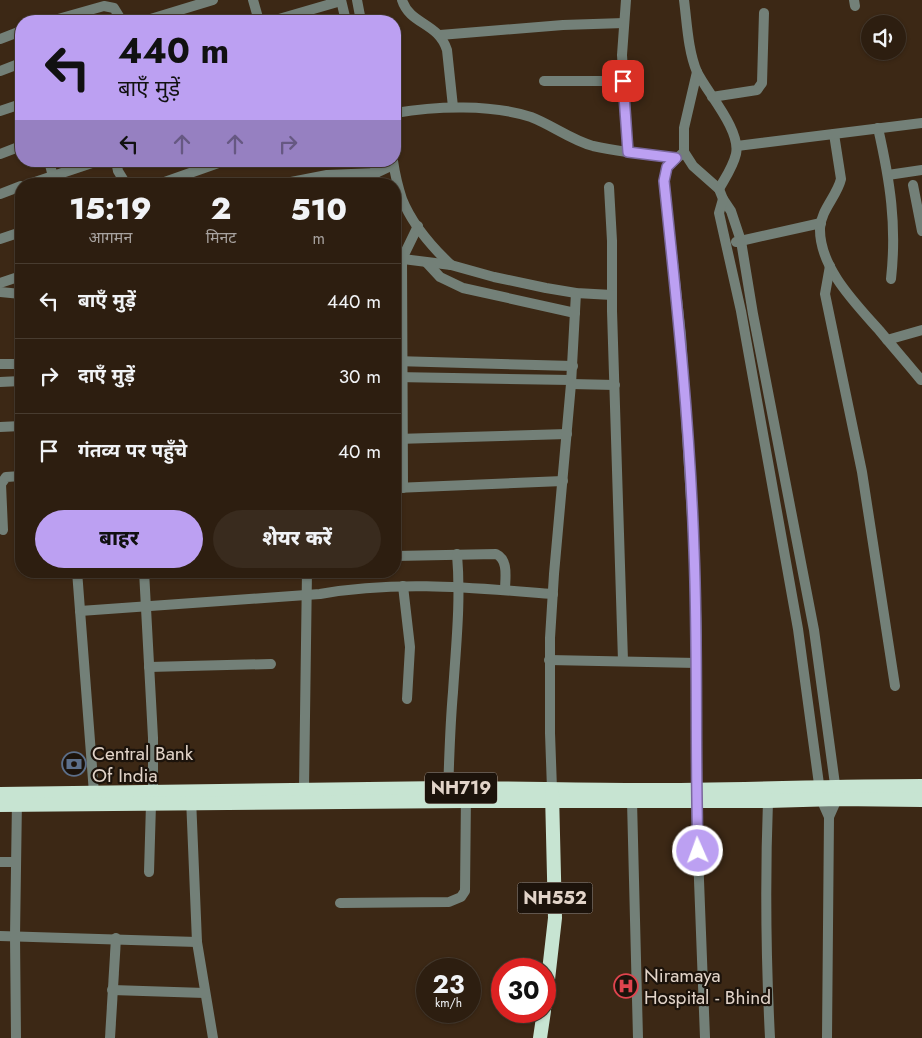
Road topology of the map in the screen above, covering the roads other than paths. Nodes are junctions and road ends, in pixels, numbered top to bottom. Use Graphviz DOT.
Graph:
graph roads {
  1 [pos="213,0"];
  2 [pos="253,0"];
  3 [pos="341,0"];
  4 [pos="357,0"];
  5 [pos="402,0"];
  6 [pos="626,0"];
  7 [pos="684,0"];
  8 [pos="764,12"];
  9 [pos="72,15"];
  10 [pos="118,15"];
  11 [pos="164,15"];
  12 [pos="257,15"];
  13 [pos="292,15"];
  14 [pos="345,15"];
  15 [pos="360,15"];
  16 [pos="624,23"];
  17 [pos="15,33"];
  18 [pos="440,35"];
  19 [pos="0,39"];
  20 [pos="15,65"];
  21 [pos="0,71"];
  22 [pos="697,72"];
  23 [pos="544,81"];
  24 [pos="623,81"];
  25 [pos="712,97"];
  26 [pos="15,106"];
  27 [pos="453,108"];
  28 [pos="0,111"];
  29 [pos="401,111"];
  30 [pos="922,122"];
  31 [pos="878,128"];
  32 [pos="834,134"];
  33 [pos="736,146"];
  34 [pos="15,148"];
  35 [pos="628,152"];
  36 [pos="0,154"];
  37 [pos="680,155"];
  38 [pos="84,167"];
  39 [pos="207,167"];
  40 [pos="387,167"];
  41 [pos="922,170"];
  42 [pos="888,175"];
  43 [pos="59,178"];
  44 [pos="176,178"];
  45 [pos="312,178"];
  46 [pos="913,185"];
  47 [pos="609,187"];
  48 [pos="15,188"];
  49 [pos="0,194"];
  50 [pos="721,194"];
  51 [pos="401,197"];
  52 [pos="821,223"];
  53 [pos="418,226"];
  54 [pos="922,231"];
  55 [pos="15,234"];
  56 [pos="0,239"];
  57 [pos="742,241"];
  58 [pos="727,244"];
  59 [pos="401,255"];
  60 [pos="401,258"];
  61 [pos="429,263"];
  62 [pos="447,264"];
  63 [pos="830,266"];
  64 [pos="15,278"];
  65 [pos="891,279"];
  66 [pos="0,283"];
  67 [pos="0,292"];
  68 [pos="523,292"];
  69 [pos="15,293"];
  70 [pos="612,302"];
  71 [pos="576,303"];
  72 [pos="922,330"];
  73 [pos="887,340"];
  74 [pos="401,362"];
  75 [pos="0,364"];
  76 [pos="15,364"];
  77 [pos="572,366"];
  78 [pos="401,377"];
  79 [pos="922,380"];
  80 [pos="15,381"];
  81 [pos="0,382"];
  82 [pos="571,382"];
  83 [pos="615,385"];
  84 [pos="15,426"];
  85 [pos="0,427"];
  86 [pos="567,434"];
  87 [pos="401,439"];
  88 [pos="15,476"];
  89 [pos="563,481"];
  90 [pos="401,488"];
  91 [pos="3,530"];
  92 [pos="457,554"];
  93 [pos="401,556"];
  94 [pos="78,578"];
  95 [pos="144,578"];
  96 [pos="307,578"];
  97 [pos="404,586"];
  98 [pos="460,587"];
  99 [pos="505,590"];
  100 [pos="553,594"];
  101 [pos="306,595"];
  102 [pos="146,606"];
  103 [pos="80,611"];
  104 [pos="549,660"];
  105 [pos="623,660"];
  106 [pos="697,663"];
  107 [pos="271,664"];
  108 [pos="149,667"];
  109 [pos="896,686"];
  110 [pos="407,699"];
  111 [pos="922,786"];
  112 [pos="304,789"];
  113 [pos="836,792"];
  114 [pos="94,793"];
  115 [pos="820,793"];
  116 [pos="0,794"];
  117 [pos="448,794"];
  118 [pos="466,795"];
  119 [pos="696,795"];
  120 [pos="552,796"];
  121 [pos="152,798"];
  122 [pos="191,798"];
  123 [pos="17,799"];
  124 [pos="922,800"];
  125 [pos="632,801"];
  126 [pos="768,801"];
  127 [pos="0,805"];
  128 [pos="829,817"];
  129 [pos="0,862"];
  130 [pos="16,862"];
  131 [pos="149,872"];
  132 [pos="340,904"];
  133 [pos="0,936"];
  134 [pos="15,936"];
  135 [pos="116,938"];
  136 [pos="197,942"];
  137 [pos="550,958"];
  138 [pos="112,990"];
  139 [pos="204,993"];
  140 [pos="542,1023"];
  141 [pos="16,1038"];
  142 [pos="110,1038"];
  143 [pos="213,1038"];
  144 [pos="540,1038"];
  145 [pos="638,1038"];
  146 [pos="705,1038"];
  147 [pos="770,1038"];
  148 [pos="827,1038"];
  1 -- 11 [label="street"];
  2 -- 12 [label="street"];
  3 -- 13 [label="street"];
  3 -- 14 [label="street"];
  4 -- 15 [label="street"];
  5 -- 18 [label="street"];
  6 -- 16 [label="street"];
  7 -- 22 [label="street"];
  8 -- 25 [label="street"];
  9 -- 10 [label="street"];
  16 -- 18 [label="street"];
  16 -- 24 [label="street"];
  17 -- 19 [label="street"];
  18 -- 27 [label="street"];
  20 -- 21 [label="street"];
  22 -- 25 [label="street"];
  22 -- 37 [label="street"];
  23 -- 24 [label="street"];
  24 -- 35 [label="street"];
  25 -- 33 [label="street"];
  26 -- 28 [label="street"];
  27 -- 29 [label="street"];
  27 -- 35 [label="street"];
  30 -- 31 [label="street"];
  31 -- 32 [label="street"];
  31 -- 42 [label="street"];
  32 -- 33 [label="street"];
  32 -- 52 [label="street"];
  33 -- 50 [label="street"];
  34 -- 36 [label="street"];
  35 -- 37 [label="street"];
  37 -- 50 [label="street"];
  37 -- 106 [label="street"];
  38 -- 43 [label="street"];
  39 -- 44 [label="street"];
  40 -- 45 [label="street"];
  41 -- 42 [label="street"];
  42 -- 65 [label="street"];
  46 -- 54 [label="street"];
  47 -- 70 [label="street"];
  48 -- 49 [label="street"];
  50 -- 57 [label="street"];
  50 -- 58 [label="street"];
  51 -- 53 [label="street"];
  52 -- 57 [label="street"];
  52 -- 63 [label="street"];
  53 -- 59 [label="street"];
  53 -- 62 [label="street"];
  55 -- 56 [label="street"];
  57 -- 58 [label="street"];
  57 -- 113 [label="street"];
  58 -- 115 [label="street"];
  60 -- 61 [label="street"];
  61 -- 62 [label="street"];
  61 -- 68 [label="street"];
  62 -- 68 [label="street"];
  63 -- 73 [label="street"];
  63 -- 109 [label="street"];
  64 -- 66 [label="street"];
  67 -- 69 [label="street"];
  68 -- 71 [label="street"];
  68 -- 71 [label="street"];
  70 -- 71 [label="street"];
  70 -- 83 [label="street"];
  71 -- 77 [label="street"];
  72 -- 73 [label="street"];
  73 -- 79 [label="street"];
  74 -- 77 [label="street"];
  75 -- 76 [label="street"];
  77 -- 82 [label="street"];
  78 -- 82 [label="street"];
  80 -- 81 [label="street"];
  82 -- 83 [label="street"];
  82 -- 86 [label="street"];
  83 -- 105 [label="street"];
  84 -- 85 [label="street"];
  86 -- 87 [label="street"];
  86 -- 89 [label="street"];
  88 -- 91 [label="street"];
  89 -- 90 [label="street"];
  89 -- 100 [label="street"];
  92 -- 93 [label="street"];
  92 -- 98 [label="street"];
  92 -- 99 [label="street"];
  94 -- 103 [label="street"];
  95 -- 102 [label="street"];
  96 -- 101 [label="street"];
  97 -- 98 [label="street"];
  97 -- 101 [label="street"];
  97 -- 110 [label="street"];
  98 -- 99 [label="street"];
  98 -- 117 [label="street"];
  99 -- 100 [label="street"];
  100 -- 104 [label="street"];
  101 -- 102 [label="street"];
  101 -- 112 [label="street"];
  102 -- 103 [label="street"];
  102 -- 108 [label="street"];
  103 -- 114 [label="street"];
  104 -- 105 [label="street"];
  104 -- 120 [label="street"];
  105 -- 106 [label="street"];
  106 -- 119 [label="street"];
  107 -- 108 [label="street"];
  108 -- 121 [label="street"];
  111 -- 113 [label="highway, NH719"];
  112 -- 117 [label="highway, NH719"];
  112 -- 122 [label="highway, NH719"];
  113 -- 115 [label="highway, NH719"];
  113 -- 124 [label="highway, NH719"];
  113 -- 128 [label="street"];
  114 -- 121 [label="highway, NH719"];
  114 -- 123 [label="highway, NH719"];
  115 -- 119 [label="highway, NH719"];
  115 -- 126 [label="highway, NH719"];
  115 -- 128 [label="street"];
  116 -- 123 [label="highway, NH719"];
  117 -- 118 [label="highway, NH719"];
  117 -- 122 [label="highway, NH719"];
  118 -- 120 [label="highway, NH719"];
  118 -- 132 [label="street"];
  119 -- 120 [label="highway, NH719"];
  119 -- 125 [label="highway, NH719"];
  119 -- 126 [label="highway, NH719"];
  119 -- 146 [label="street"];
  120 -- 125 [label="highway, NH719"];
  120 -- 137 [label="highway, NH552"];
  121 -- 122 [label="highway, NH719"];
  121 -- 123 [label="highway, NH719"];
  121 -- 131 [label="street"];
  122 -- 136 [label="street"];
  123 -- 127 [label="highway, NH719"];
  123 -- 130 [label="street"];
  125 -- 145 [label="street"];
  126 -- 147 [label="street"];
  128 -- 148 [label="street"];
  129 -- 130 [label="street"];
  130 -- 134 [label="street"];
  133 -- 134 [label="street"];
  134 -- 135 [label="street"];
  134 -- 141 [label="street"];
  135 -- 136 [label="street"];
  135 -- 138 [label="street"];
  136 -- 139 [label="street"];
  138 -- 139 [label="street"];
  138 -- 142 [label="street"];
  139 -- 143 [label="street"];
  140 -- 144 [label="highway"];
}
